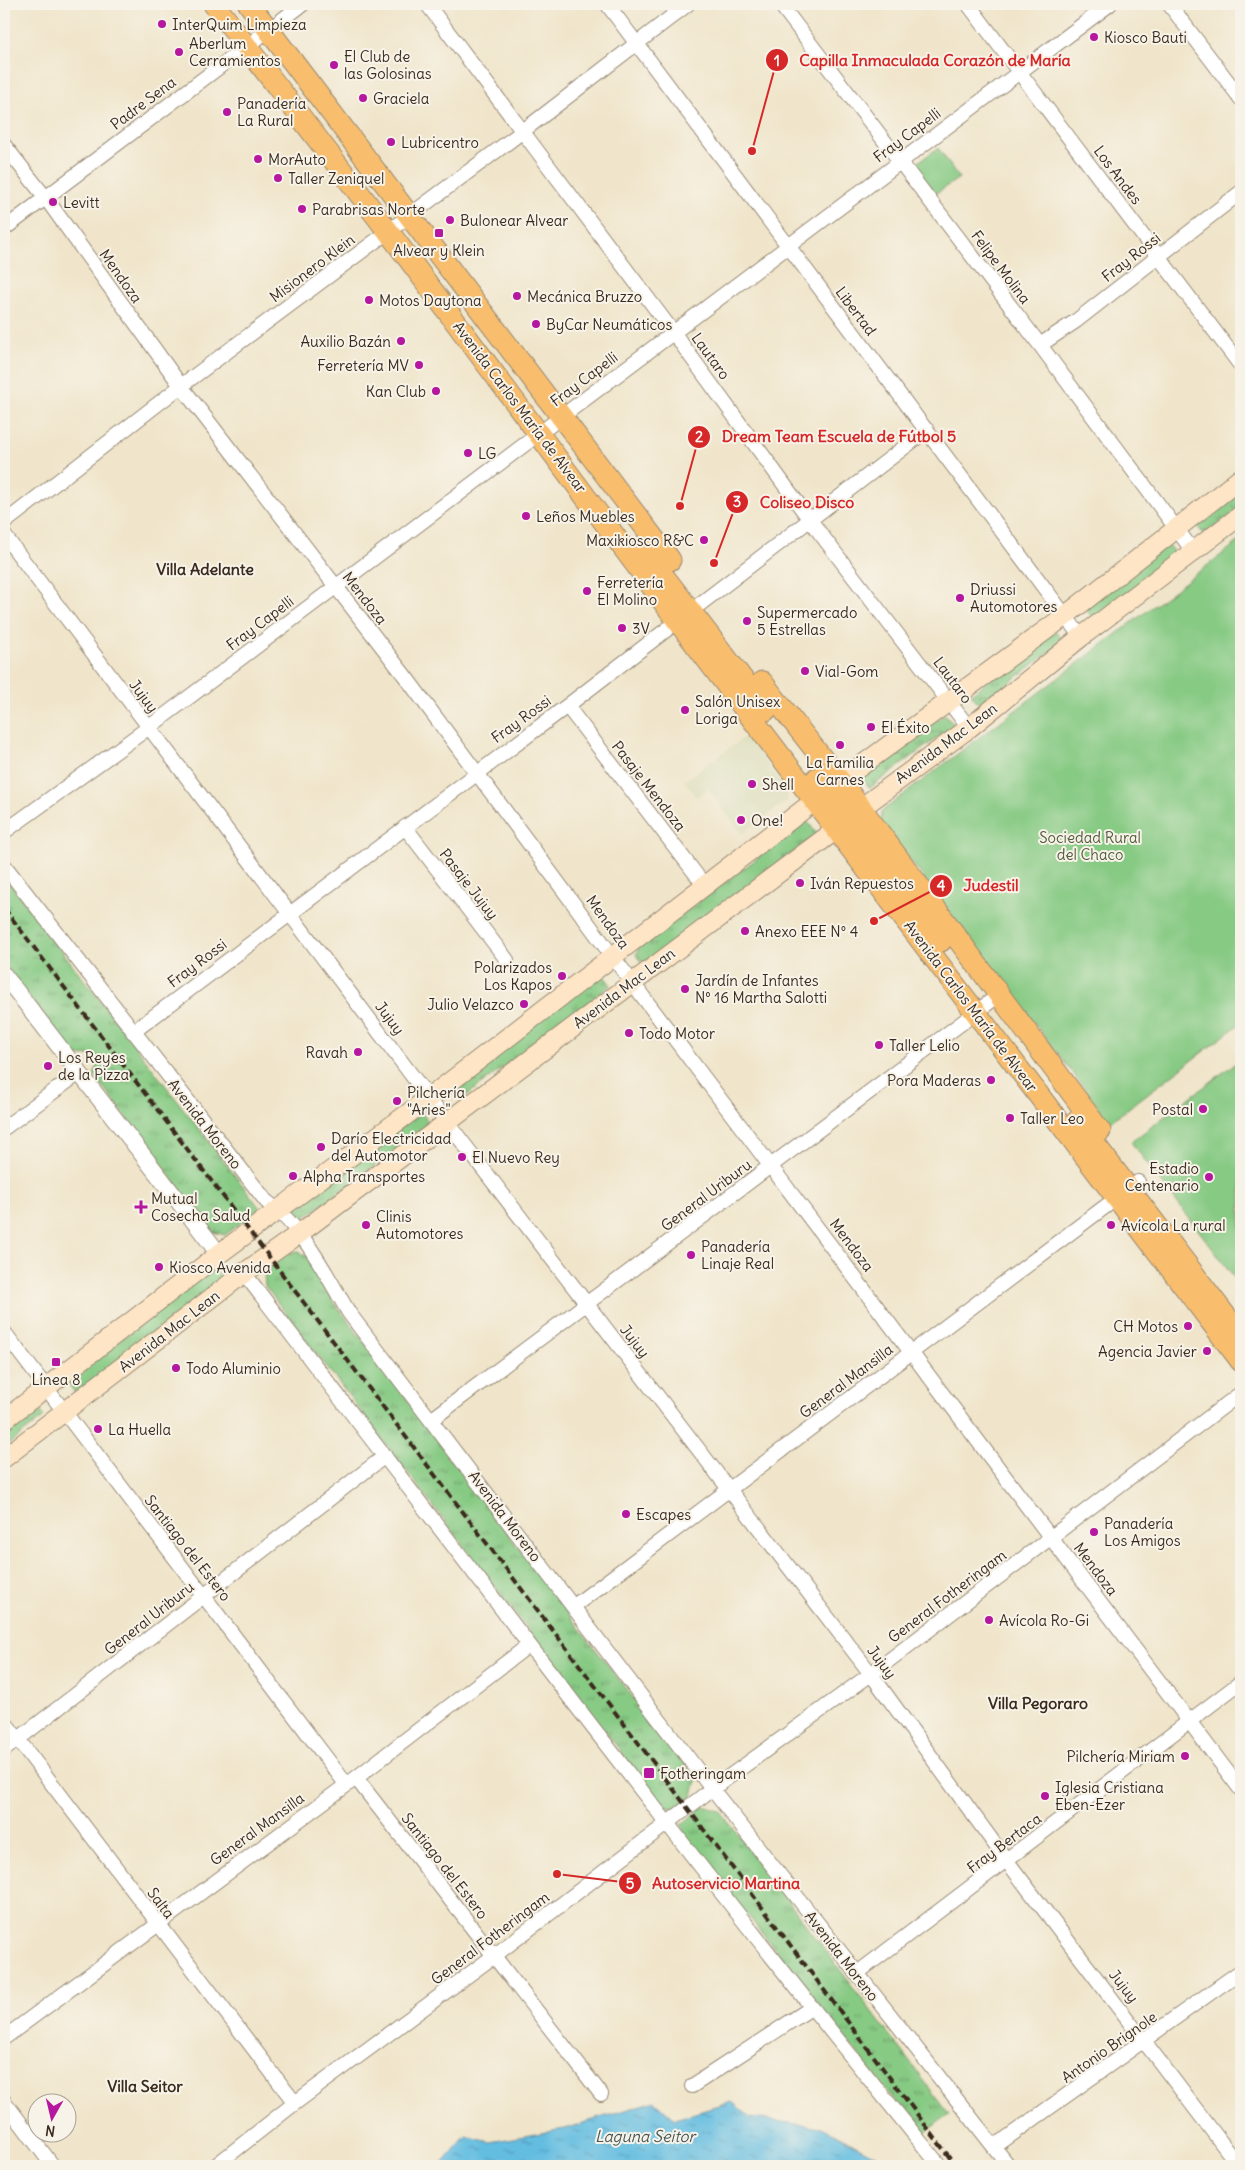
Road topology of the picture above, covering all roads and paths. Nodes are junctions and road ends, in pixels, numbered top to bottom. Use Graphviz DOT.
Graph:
graph roads {
  1 [pos="214,4"];
  2 [pos="229,4"];
  3 [pos="249,4"];
  4 [pos="303,4"];
  5 [pos="427,4"];
  6 [pos="607,4"];
  7 [pos="688,4"];
  8 [pos="780,4"];
  9 [pos="968,4"];
  10 [pos="1110,4"];
  11 [pos="1169,4"];
  12 [pos="257,37"];
  13 [pos="636,43"];
  14 [pos="1018,71"];
  15 [pos="1241,99"];
  16 [pos="523,131"];
  17 [pos="4,145"];
  18 [pos="899,161"];
  19 [pos="1241,192"];
  20 [pos="45,197"];
  21 [pos="398,224"];
  22 [pos="4,229"];
  23 [pos="787,246"];
  24 [pos="1159,256"];
  25 [pos="674,332"];
  26 [pos="1040,345"];
  27 [pos="1241,366"];
  28 [pos="181,386"];
  29 [pos="550,424"];
  30 [pos="927,430"];
  31 [pos="1241,478"];
  32 [pos="1241,515"];
  33 [pos="810,520"];
  34 [pos="4,523"];
  35 [pos="1176,528"];
  36 [pos="4,535"];
  37 [pos="1193,551"];
  38 [pos="336,586"];
  39 [pos="689,611"];
  40 [pos="1065,616"];
  41 [pos="1081,637"];
  42 [pos="950,702"];
  43 [pos="567,706"];
  44 [pos="148,728"];
  45 [pos="969,728"];
  46 [pos="477,771"];
  47 [pos="827,791"];
  48 [pos="849,818"];
  49 [pos="405,827"];
  50 [pos="4,832"];
  51 [pos="4,865"];
  52 [pos="705,886"];
  53 [pos="290,913"];
  54 [pos="613,957"];
  55 [pos="507,960"];
  56 [pos="4,975"];
  57 [pos="632,982"];
  58 [pos="987,1003"];
  59 [pos="133,1032"];
  60 [pos="79,1073"];
  61 [pos="429,1098"];
  62 [pos="447,1122"];
  63 [pos="4,1128"];
  64 [pos="772,1166"];
  65 [pos="1128,1189"];
  66 [pos="278,1210"];
  67 [pos="300,1233"];
  68 [pos="219,1254"];
  69 [pos="244,1273"];
  70 [pos="586,1304"];
  71 [pos="1241,1315"];
  72 [pos="4,1332"];
  73 [pos="1241,1336"];
  74 [pos="912,1351"];
  75 [pos="1241,1361"];
  76 [pos="46,1388"];
  77 [pos="1241,1393"];
  78 [pos="64,1413"];
  79 [pos="4,1420"];
  80 [pos="432,1420"];
  81 [pos="385,1456"];
  82 [pos="4,1458"];
  83 [pos="728,1488"];
  84 [pos="1052,1537"];
  85 [pos="204,1595"];
  86 [pos="574,1606"];
  87 [pos="529,1645"];
  88 [pos="871,1674"];
  89 [pos="1241,1682"];
  90 [pos="4,1721"];
  91 [pos="1190,1721"];
  92 [pos="18,1739"];
  93 [pos="4,1750"];
  94 [pos="351,1781"];
  95 [pos="712,1789"];
  96 [pos="1241,1790"];
  97 [pos="667,1824"];
  98 [pos="1007,1861"];
  99 [pos="156,1924"];
  100 [pos="494,1956"];
  101 [pos="1241,1971"];
  102 [pos="856,1974"];
  103 [pos="811,2008"];
  104 [pos="4,2038"];
  105 [pos="1146,2041"];
  106 [pos="692,2086"];
  107 [pos="601,2094"];
  108 [pos="4,2100"];
  109 [pos="295,2104"];
  110 [pos="994,2147"];
  111 [pos="53,2166"];
  112 [pos="215,2166"];
  113 [pos="940,2166"];
  114 [pos="1009,2166"];
  115 [pos="1239,2166"];
  1 -- 12 [label="main road, Avenida Carlos María de Alvear"];
  2 -- 12 [label="main road, Avenida Carlos María de Alvear"];
  3 -- 12 [label="main road, Avenida Carlos María de Alvear"];
  4 -- 12 [label="street, Padre Sena"];
  5 -- 16 [label="street, Lautaro"];
  6 -- 13 [label="street, Libertad"];
  7 -- 13 [label="street, Misionero Klein"];
  8 -- 18 [label="street, Felipe Molina"];
  9 -- 14 [label="street, Los Andes"];
  10 -- 14 [label="street, Fray Capelli"];
  11 -- 15 [label="street"];
  12 -- 20 [label="street, Padre Sena"];
  12 -- 21 [label="main road, Avenida Carlos María de Alvear"];
  13 -- 16 [label="street, Misionero Klein"];
  13 -- 23 [label="street, Libertad"];
  14 -- 18 [label="street, Fray Capelli"];
  14 -- 24 [label="street, Los Andes"];
  16 -- 21 [label="street, Misionero Klein"];
  16 -- 25 [label="street, Lautaro"];
  17 -- 20 [label="street, Mendoza"];
  18 -- 23 [label="street, Fray Capelli"];
  18 -- 26 [label="street, Felipe Molina"];
  19 -- 24 [label="street, Fray Rossi"];
  20 -- 22 [label="street, Padre Sena"];
  20 -- 28 [label="street, Mendoza"];
  21 -- 28 [label="street, Misionero Klein"];
  21 -- 29 [label="main road, Avenida Carlos María de Alvear"];
  23 -- 25 [label="street, Fray Capelli"];
  23 -- 30 [label="street, Libertad"];
  24 -- 26 [label="street, Fray Rossi"];
  24 -- 27 [label="street, Los Andes"];
  25 -- 29 [label="street, Fray Capelli"];
  25 -- 33 [label="street, Lautaro"];
  26 -- 35 [label="street, Felipe Molina"];
  28 -- 34 [label="street, Misionero Klein"];
  28 -- 38 [label="street, Mendoza"];
  29 -- 38 [label="street, Fray Capelli"];
  29 -- 39 [label="main road, Avenida Carlos María de Alvear"];
  30 -- 33 [label="street, Fray Rossi"];
  30 -- 40 [label="street, Libertad"];
  31 -- 35 [label="main road, Avenida Mac Lean"];
  32 -- 37 [label="main road, Avenida Mac Lean"];
  33 -- 39 [label="street, Fray Rossi"];
  33 -- 42 [label="street, Lautaro"];
  35 -- 37 [label="street, Felipe Molina"];
  35 -- 40 [label="main road, Avenida Mac Lean"];
  36 -- 44 [label="street, Jujuy"];
  37 -- 41 [label="main road, Avenida Mac Lean"];
  38 -- 44 [label="street, Fray Capelli"];
  38 -- 46 [label="street, Mendoza"];
  39 -- 43 [label="street, Fray Rossi"];
  39 -- 47 [label="main road, Avenida Carlos María de Alvear"];
  40 -- 41 [label="street, Libertad"];
  40 -- 42 [label="main road, Avenida Mac Lean"];
  41 -- 45 [label="main road, Avenida Mac Lean"];
  42 -- 45 [label="street, Lautaro"];
  42 -- 47 [label="main road, Avenida Mac Lean"];
  43 -- 46 [label="street, Fray Rossi"];
  43 -- 52 [label="street, Pasaje Mendoza"];
  44 -- 50 [label="street, Fray Capelli"];
  44 -- 53 [label="street, Jujuy"];
  45 -- 48 [label="main road, Avenida Mac Lean"];
  46 -- 49 [label="street, Fray Rossi"];
  46 -- 54 [label="street, Mendoza"];
  47 -- 48 [label="main road, Avenida Carlos María de Alvear"];
  47 -- 52 [label="main road, Avenida Mac Lean"];
  48 -- 57 [label="main road, Avenida Mac Lean"];
  48 -- 58 [label="main road, Avenida Carlos María de Alvear"];
  49 -- 53 [label="street, Fray Rossi"];
  49 -- 55 [label="street, Pasaje Jujuy"];
  51 -- 59 [label="street, Avenida Moreno"];
  52 -- 54 [label="main road, Avenida Mac Lean"];
  53 -- 59 [label="street, Fray Rossi"];
  53 -- 61 [label="street, Jujuy"];
  54 -- 57 [label="street, Mendoza"];
  54 -- 61 [label="main road, Avenida Mac Lean"];
  56 -- 60 [label="street"];
  57 -- 62 [label="main road, Avenida Mac Lean"];
  57 -- 64 [label="street, Mendoza"];
  58 -- 64 [label="street, General Uriburu"];
  58 -- 65 [label="main road, Avenida Carlos María de Alvear"];
  58 -- 65 [label="main road, Avenida Carlos María de Alvear"];
  59 -- 66 [label="street, Avenida Moreno"];
  60 -- 63 [label="street"];
  60 -- 68 [label="street"];
  61 -- 62 [label="street, Jujuy"];
  61 -- 66 [label="main road, Avenida Mac Lean"];
  62 -- 67 [label="main road, Avenida Mac Lean"];
  62 -- 70 [label="street, Jujuy"];
  64 -- 70 [label="street, General Uriburu"];
  64 -- 74 [label="street, Mendoza"];
  65 -- 71 [label="main road, Avenida Carlos María de Alvear"];
  65 -- 73 [label="main road, Avenida Carlos María de Alvear"];
  65 -- 74 [label="street, General Mansilla"];
  65 -- 75 [label="main road, Avenida Carlos María de Alvear"];
  66 -- 67 [label="street, Avenida Moreno"];
  66 -- 68 [label="main road, Avenida Mac Lean"];
  67 -- 69 [label="main road, Avenida Mac Lean"];
  67 -- 80 [label="street, Avenida Moreno"];
  68 -- 69 [label="main road"];
  68 -- 76 [label="main road, Avenida Mac Lean"];
  69 -- 78 [label="main road, Avenida Mac Lean"];
  69 -- 81 [label="street"];
  70 -- 80 [label="street, General Uriburu"];
  70 -- 83 [label="street, Jujuy"];
  72 -- 76 [label="street, Santiago del Estero"];
  74 -- 83 [label="street, General Mansilla"];
  74 -- 84 [label="street, Mendoza"];
  76 -- 78 [label="street, Santiago del Estero"];
  76 -- 79 [label="main road, Avenida Mac Lean"];
  77 -- 84 [label="street, General Fotheringam"];
  78 -- 82 [label="main road, Avenida Mac Lean"];
  78 -- 85 [label="street, Santiago del Estero"];
  80 -- 86 [label="street, Avenida Moreno"];
  81 -- 85 [label="street, General Uriburu"];
  81 -- 87 [label="street"];
  83 -- 86 [label="street, General Mansilla"];
  83 -- 88 [label="street, Jujuy"];
  84 -- 88 [label="street, General Fotheringam"];
  84 -- 91 [label="street, Mendoza"];
  85 -- 92 [label="street, General Uriburu"];
  85 -- 94 [label="street, Santiago del Estero"];
  86 -- 95 [label="street, Avenida Moreno"];
  87 -- 94 [label="street, General Mansilla"];
  87 -- 97 [label="street"];
  88 -- 95 [label="street, General Fotheringam"];
  88 -- 98 [label="street, Jujuy"];
  89 -- 91 [label="street, Fray Bertaca"];
  90 -- 92 [label="street, Salta"];
  91 -- 96 [label="street, Mendoza"];
  91 -- 98 [label="street, Fray Bertaca"];
  92 -- 93 [label="street, General Uriburu"];
  92 -- 99 [label="street, Salta"];
  94 -- 99 [label="street, General Mansilla"];
  94 -- 100 [label="street, Santiago del Estero"];
  95 -- 97 [label="street, General Fotheringam"];
  95 -- 102 [label="street, Avenida Moreno"];
  97 -- 100 [label="street, General Fotheringam"];
  97 -- 103 [label="street"];
  98 -- 102 [label="street, Fray Bertaca"];
  98 -- 105 [label="street, Jujuy"];
  99 -- 104 [label="street, General Mansilla"];
  99 -- 109 [label="street, Salta"];
  100 -- 107 [label="street, Santiago del Estero"];
  100 -- 109 [label="street, General Fotheringam"];
  101 -- 105 [label="street, Antonio Brignole"];
  102 -- 110 [label="street, Avenida Moreno"];
  103 -- 106 [label="street"];
  103 -- 113 [label="street"];
  105 -- 110 [label="street, Antonio Brignole"];
  105 -- 115 [label="street, Jujuy"];
  108 -- 111 [label="street"];
  109 -- 112 [label="street, General Fotheringam"];
  110 -- 114 [label="street, Avenida Moreno"];
}
